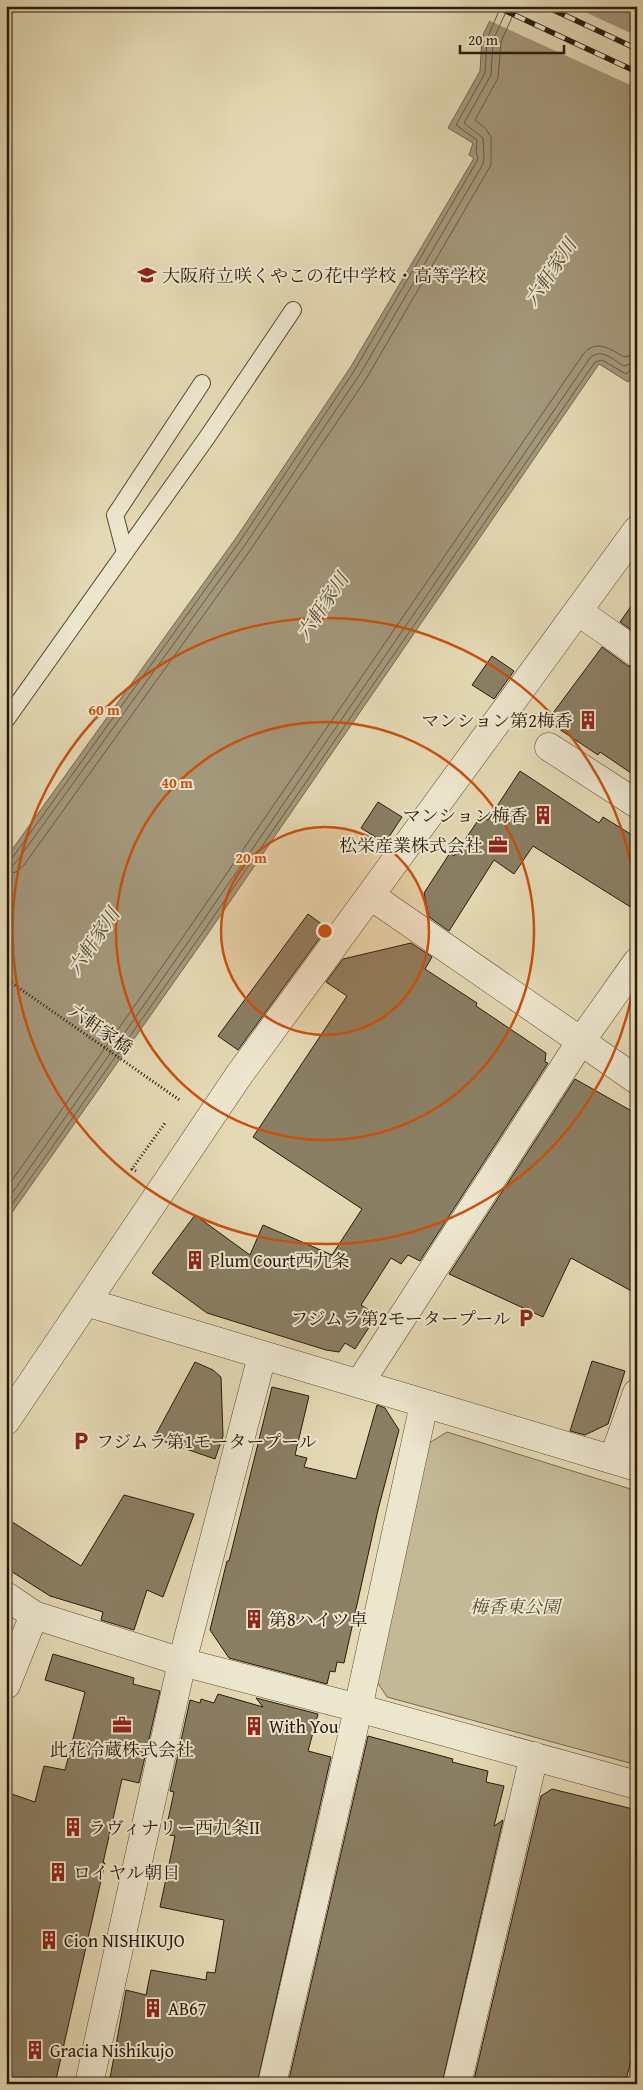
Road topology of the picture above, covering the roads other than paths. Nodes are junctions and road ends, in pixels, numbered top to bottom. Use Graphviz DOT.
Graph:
graph roads {
  1 [pos="292,310"];
  2 [pos="202,383"];
  3 [pos="637,530"];
  4 [pos="125,553"];
  5 [pos="579,612"];
  6 [pos="637,653"];
  7 [pos="6,720"];
  8 [pos="549,747"];
  9 [pos="637,804"];
  10 [pos="371,896"];
  11 [pos="637,962"];
  12 [pos="580,1041"];
  13 [pos="637,1080"];
  14 [pos="86,1302"];
  15 [pos="262,1356"];
  16 [pos="359,1384"];
  17 [pos="637,1393"];
  18 [pos="424,1404"];
  19 [pos="6,1421"];
  20 [pos="625,1463"];
  21 [pos="6,1596"];
  22 [pos="34,1615"];
  23 [pos="182,1662"];
  24 [pos="6,1685"];
  25 [pos="358,1708"];
  26 [pos="534,1756"];
  27 [pos="637,1785"];
  28 [pos="89,2084"];
  29 [pos="272,2084"];
  30 [pos="457,2084"];
  1 -- 4 [label="lane"];
  2 -- 4 [label="lane"];
  3 -- 5 [label="street"];
  4 -- 7 [label="lane"];
  5 -- 6 [label="street"];
  5 -- 10 [label="street"];
  8 -- 9 [label="street"];
  10 -- 12 [label="street"];
  10 -- 14 [label="street"];
  11 -- 12 [label="street"];
  12 -- 13 [label="street"];
  12 -- 16 [label="street"];
  14 -- 15 [label="street"];
  14 -- 19 [label="street"];
  15 -- 16 [label="street"];
  15 -- 23 [label="street"];
  16 -- 18 [label="street"];
  17 -- 20 [label="street"];
  18 -- 20 [label="street"];
  18 -- 25 [label="street"];
  21 -- 22 [label="street"];
  22 -- 23 [label="street"];
  22 -- 24 [label="street"];
  23 -- 25 [label="street"];
  23 -- 28 [label="street"];
  25 -- 26 [label="street"];
  25 -- 29 [label="street"];
  26 -- 27 [label="street"];
  26 -- 30 [label="street"];
}
